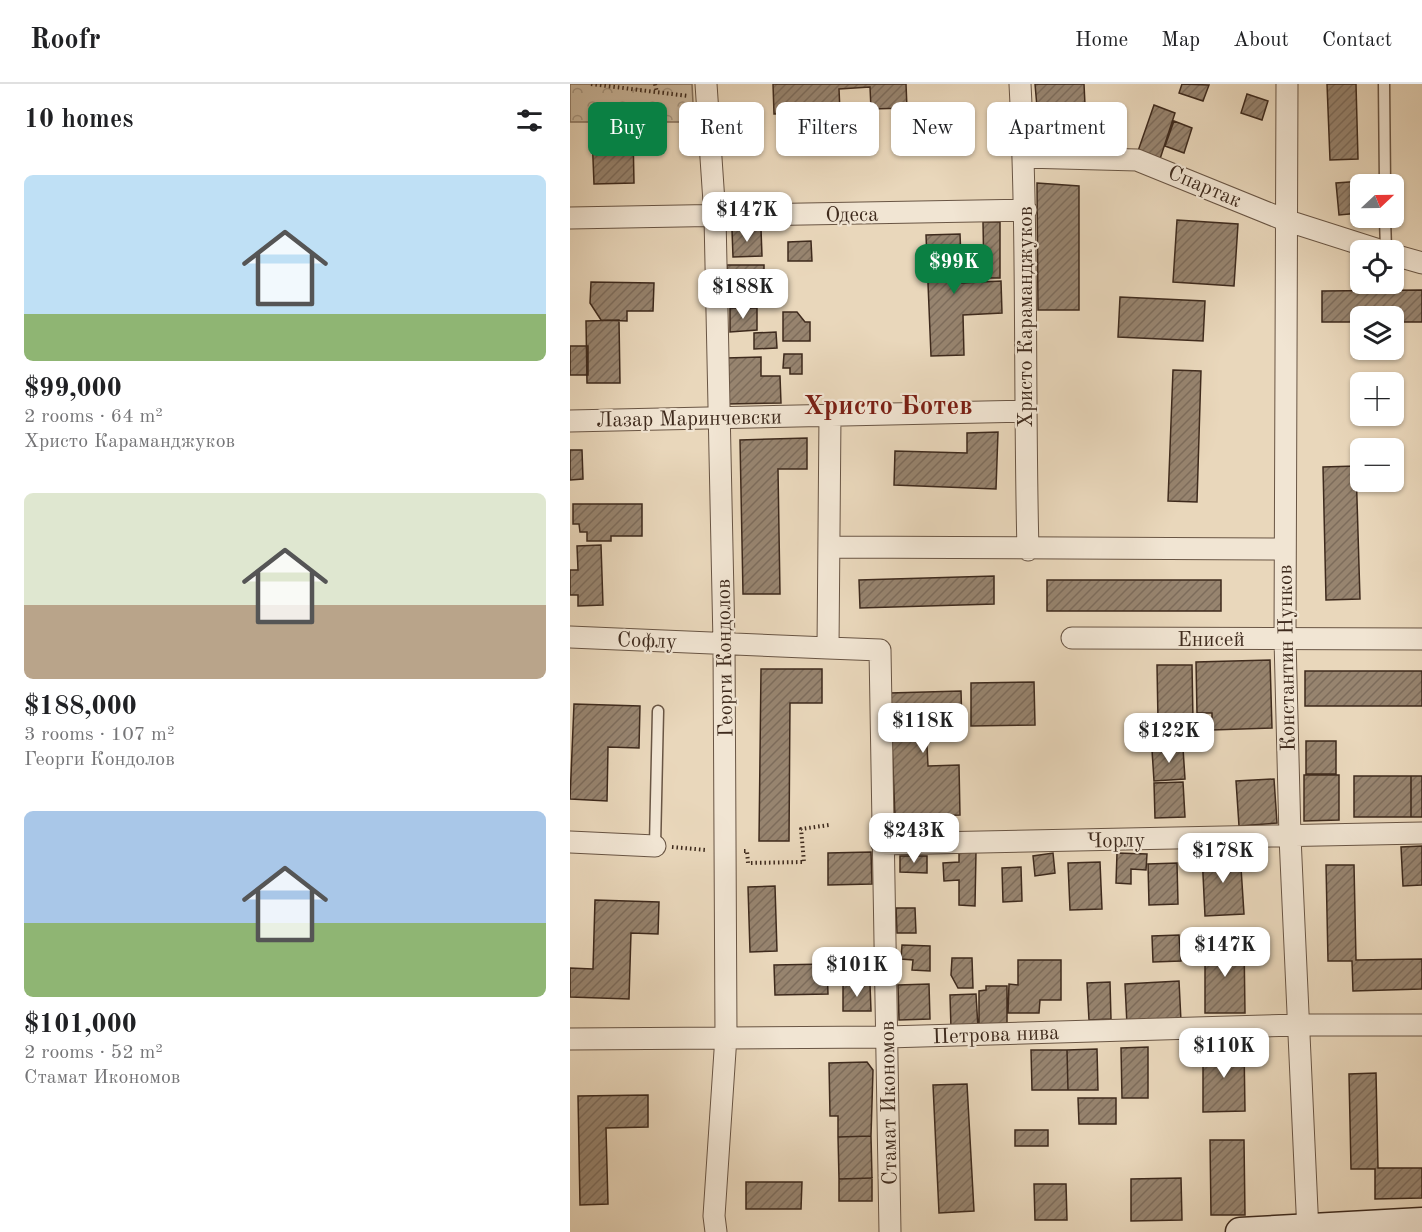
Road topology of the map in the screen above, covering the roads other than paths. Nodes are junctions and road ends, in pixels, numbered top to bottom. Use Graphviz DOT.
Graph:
graph roads {
  1 [pos="1020,84"];
  2 [pos="1287,84"];
  3 [pos="1384,84"];
  4 [pos="706,91"];
  5 [pos="1024,157"];
  6 [pos="1385,174"];
  7 [pos="1026,210"];
  8 [pos="715,217"];
  9 [pos="570,218"];
  10 [pos="1285,220"];
  11 [pos="1350,241"];
  12 [pos="1404,258"];
  13 [pos="1422,263"];
  14 [pos="1025,411"];
  15 [pos="830,415"];
  16 [pos="721,417"];
  17 [pos="570,421"];
  18 [pos="829,547"];
  19 [pos="1284,549"];
  20 [pos="1028,550"];
  21 [pos="570,637"];
  22 [pos="1072,638"];
  23 [pos="1285,639"];
  24 [pos="1422,639"];
  25 [pos="724,643"];
  26 [pos="828,648"];
  27 [pos="880,650"];
  28 [pos="658,711"];
  29 [pos="1422,833"];
  30 [pos="1290,837"];
  31 [pos="570,842"];
  32 [pos="882,844"];
  33 [pos="655,846"];
  34 [pos="1298,1025"];
  35 [pos="1422,1025"];
  36 [pos="726,1036"];
  37 [pos="887,1037"];
  38 [pos="570,1039"];
  39 [pos="1422,1222"];
  40 [pos="1308,1230"];
  41 [pos="716,1232"];
  42 [pos="890,1232"];
  43 [pos="1240,1232"];
  1 -- 5 [label="street, Христо Караманджуков"];
  2 -- 10 [label="street, Константин Нунков"];
  3 -- 6 [label="lane"];
  4 -- 8 [label="street, Георги Кондолов"];
  5 -- 7 [label="street, Христо Караманджуков"];
  5 -- 10 [label="street, Спартак"];
  7 -- 8 [label="street, Одеса"];
  7 -- 14 [label="street, Христо Караманджуков"];
  8 -- 9 [label="street, Одеса"];
  8 -- 16 [label="street, Георги Кондолов"];
  10 -- 11 [label="street, Спартак"];
  10 -- 19 [label="street, Константин Нунков"];
  12 -- 13 [label="street"];
  14 -- 15 [label="street, Лазар Маринчевски"];
  14 -- 20 [label="street, Христо Караманджуков"];
  15 -- 16 [label="street, Лазар Маринчевски"];
  15 -- 18 [label="street"];
  16 -- 17 [label="street, Лазар Маринчевски"];
  16 -- 25 [label="street, Георги Кондолов"];
  18 -- 20 [label="street"];
  18 -- 26 [label="street"];
  19 -- 20 [label="street"];
  19 -- 23 [label="street, Константин Нунков"];
  21 -- 25 [label="street, Софлу"];
  22 -- 23 [label="street, Енисей"];
  23 -- 24 [label="street, Енисей"];
  23 -- 30 [label="street, Константин Нунков"];
  25 -- 26 [label="street, Софлу"];
  25 -- 36 [label="street, Георги Кондолов"];
  26 -- 27 [label="street, Софлу"];
  27 -- 32 [label="street, Стамат Икономов"];
  28 -- 33 [label="lane"];
  29 -- 30 [label="street, Чорлу"];
  30 -- 32 [label="street, Чорлу"];
  30 -- 34 [label="street, Константин Нунков"];
  31 -- 33 [label="street"];
  32 -- 37 [label="street, Стамат Икономов"];
  34 -- 35 [label="street, Петрова нива"];
  34 -- 37 [label="street, Петрова нива"];
  34 -- 40 [label="street, Константин Нунков"];
  36 -- 37 [label="street, Петрова нива"];
  36 -- 38 [label="street, Петрова нива"];
  36 -- 41 [label="street, Георги Кондолов"];
  37 -- 42 [label="street, Стамат Икономов"];
  39 -- 40 [label="street"];
  40 -- 43 [label="street"];
}
